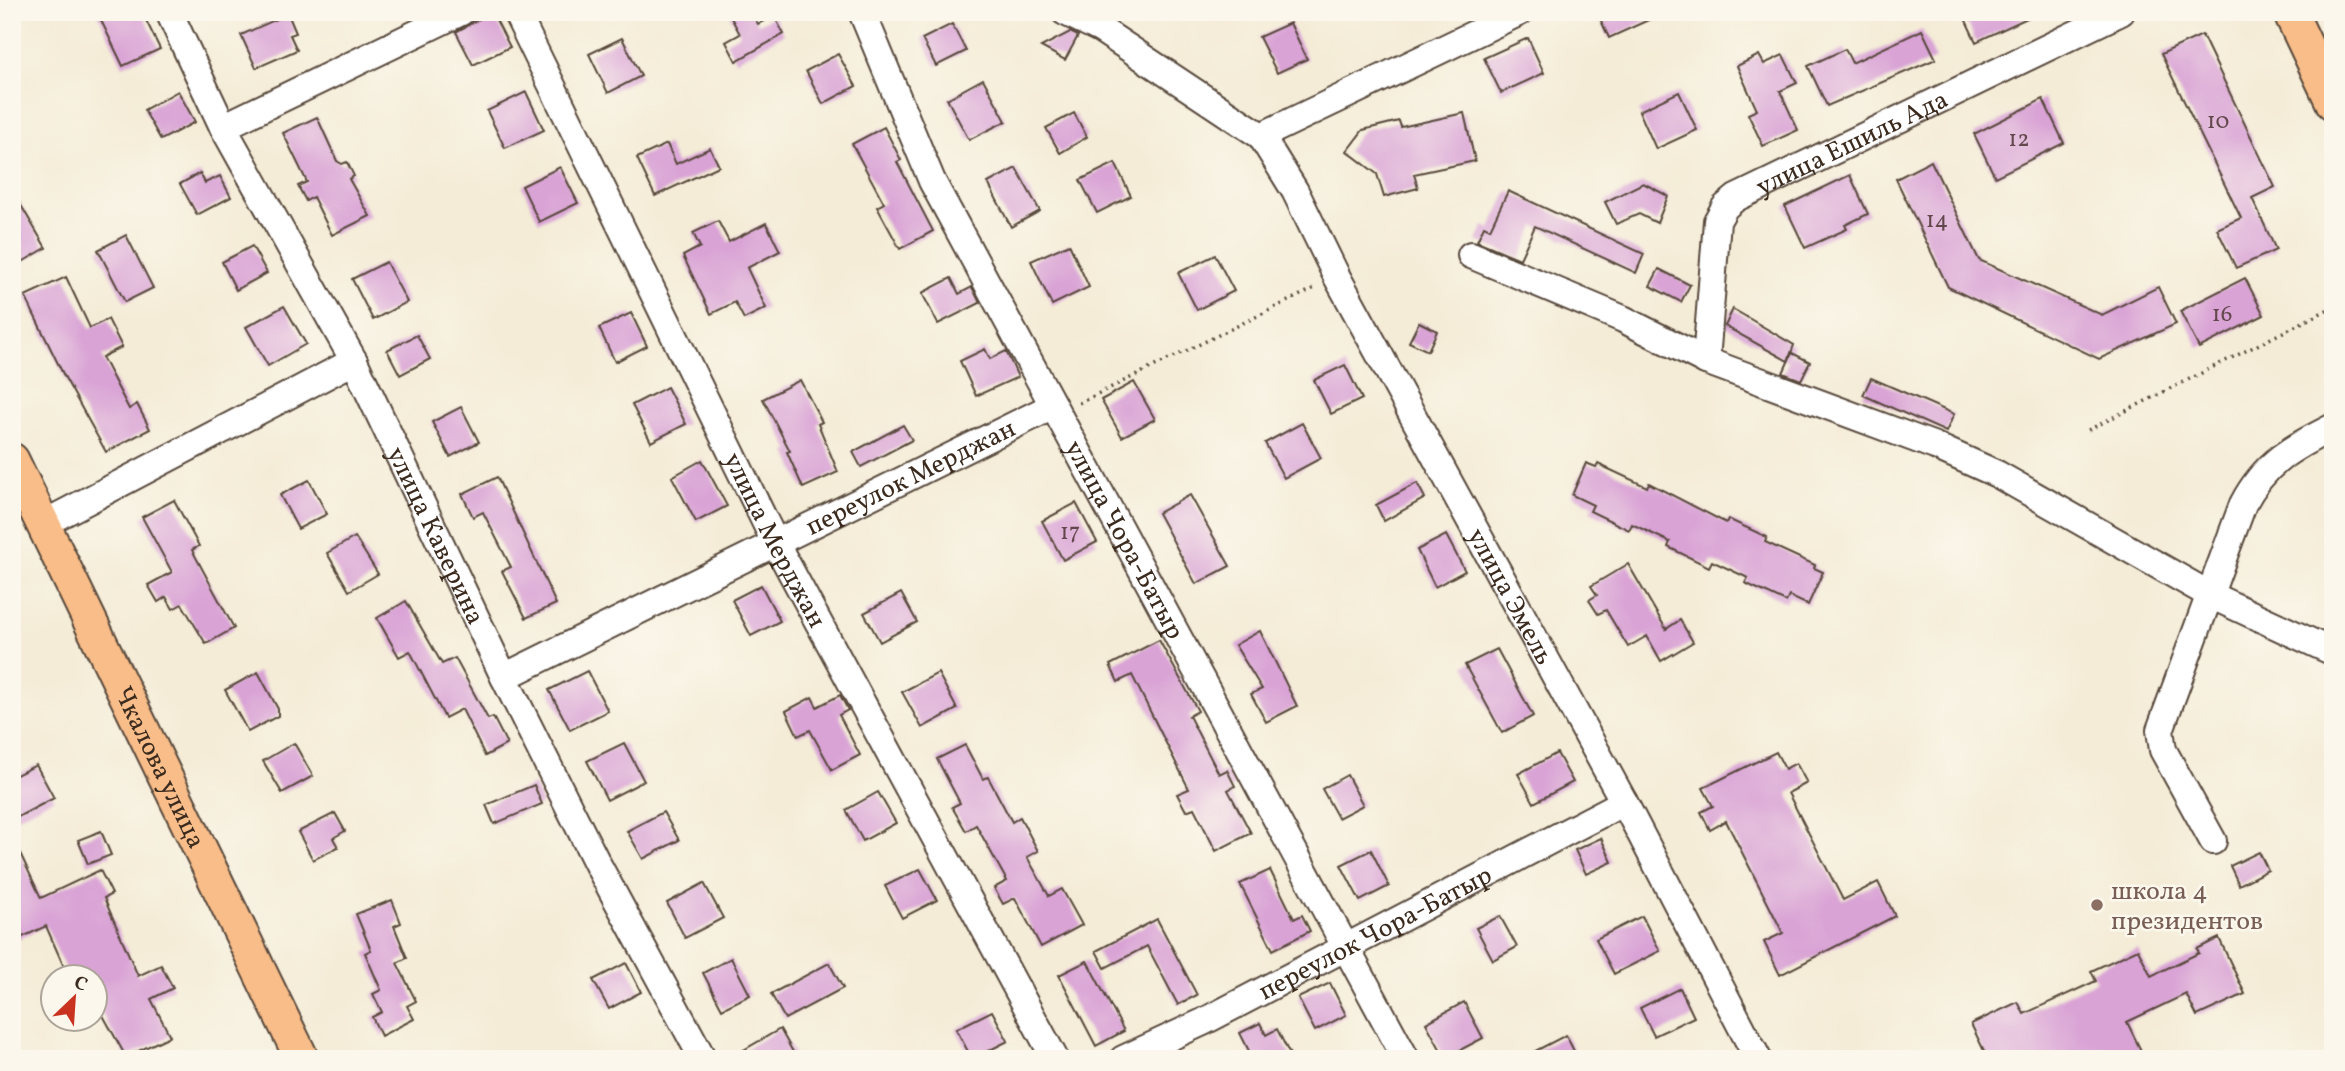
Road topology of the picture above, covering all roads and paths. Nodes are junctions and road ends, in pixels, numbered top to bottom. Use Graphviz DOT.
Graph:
graph roads {
  1 [pos="169,12"];
  2 [pos="461,12"];
  3 [pos="516,12"];
  4 [pos="862,12"];
  5 [pos="1065,12"];
  6 [pos="1520,12"];
  7 [pos="2121,12"];
  8 [pos="2290,12"];
  9 [pos="2333,103"];
  10 [pos="223,127"];
  11 [pos="1261,136"];
  12 [pos="1471,255"];
  13 [pos="1337,277"];
  14 [pos="2333,307"];
  15 [pos="1706,360"];
  16 [pos="355,361"];
  17 [pos="1056,410"];
  18 [pos="2333,427"];
  19 [pos="2088,430"];
  20 [pos="15,471"];
  21 [pos="45,523"];
  22 [pos="776,544"];
  23 [pos="2210,595"];
  24 [pos="2333,652"];
  25 [pos="504,677"];
  26 [pos="1624,802"];
  27 [pos="2213,841"];
  28 [pos="1347,946"];
  29 [pos="302,1059"];
  30 [pos="704,1059"];
  31 [pos="1055,1059"];
  32 [pos="1123,1059"];
  33 [pos="1406,1059"];
  34 [pos="1758,1059"];
  1 -- 10 [label="street, улица Каверина"];
  2 -- 10 [label="street"];
  3 -- 22 [label="street, улица Мерджан"];
  4 -- 17 [label="street, улица Чора-Батыр"];
  5 -- 11 [label="street"];
  6 -- 11 [label="street"];
  7 -- 15 [label="street, улица Ешиль Ада"];
  8 -- 9 [label="main road"];
  10 -- 16 [label="street, улица Каверина"];
  11 -- 13 [label="street, улица Эмель"];
  12 -- 15 [label="street"];
  13 -- 17 [label="path"];
  13 -- 26 [label="street, улица Эмель"];
  14 -- 19 [label="path"];
  15 -- 23 [label="street"];
  16 -- 21 [label="street"];
  16 -- 25 [label="street, улица Каверина"];
  17 -- 22 [label="street, переулок Мерджан"];
  17 -- 28 [label="street, улица Чора-Батыр"];
  18 -- 23 [label="street"];
  20 -- 21 [label="main road, Чкалова улица"];
  21 -- 29 [label="main road, Чкалова улица"];
  22 -- 25 [label="street, переулок Мерджан"];
  22 -- 31 [label="street, улица Мерджан"];
  23 -- 24 [label="street"];
  23 -- 27 [label="street"];
  25 -- 30 [label="street, улица Каверина"];
  26 -- 28 [label="street, переулок Чора-Батыр"];
  26 -- 34 [label="street, улица Эмель"];
  28 -- 32 [label="street, переулок Чора-Батыр"];
  28 -- 33 [label="street, улица Чора-Батыр"];
}
